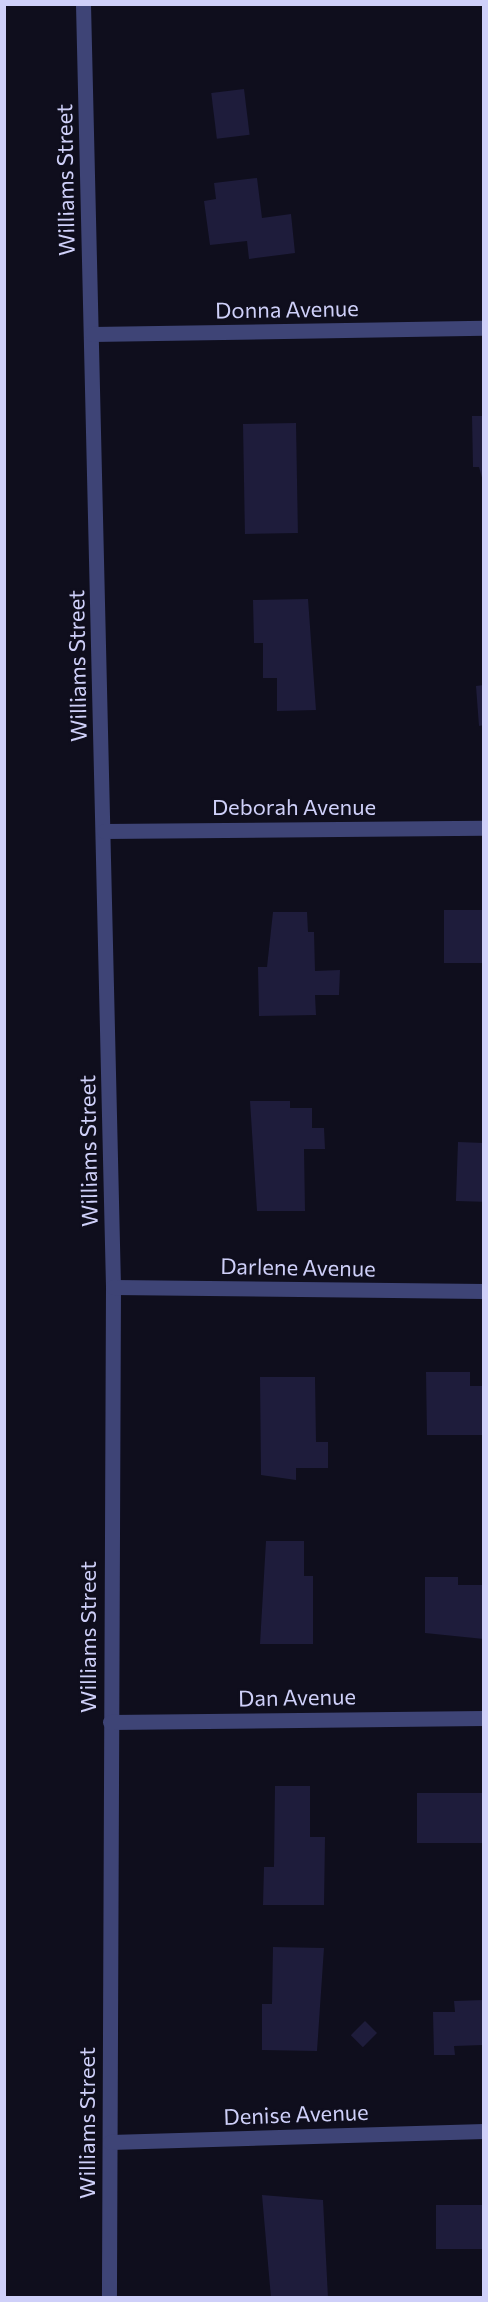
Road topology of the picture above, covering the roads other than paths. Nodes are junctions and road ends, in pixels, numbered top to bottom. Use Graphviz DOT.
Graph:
graph roads {
  1 [pos="83,4"];
  2 [pos="483,328"];
  3 [pos="92,334"];
  4 [pos="483,828"];
  5 [pos="104,831"];
  6 [pos="113,1287"];
  7 [pos="483,1291"];
  8 [pos="483,1718"];
  9 [pos="110,1722"];
  10 [pos="483,2131"];
  11 [pos="110,2142"];
  12 [pos="109,2298"];
  1 -- 3 [label="street, Williams Street"];
  2 -- 3 [label="street, Donna Avenue"];
  3 -- 5 [label="street, Williams Street"];
  4 -- 5 [label="street, Deborah Avenue"];
  5 -- 6 [label="street, Williams Street"];
  6 -- 7 [label="street, Darlene Avenue"];
  6 -- 9 [label="street, Williams Street"];
  8 -- 9 [label="street, Dan Avenue"];
  9 -- 11 [label="street, Williams Street"];
  10 -- 11 [label="street, Denise Avenue"];
  11 -- 12 [label="street, Williams Street"];
}
